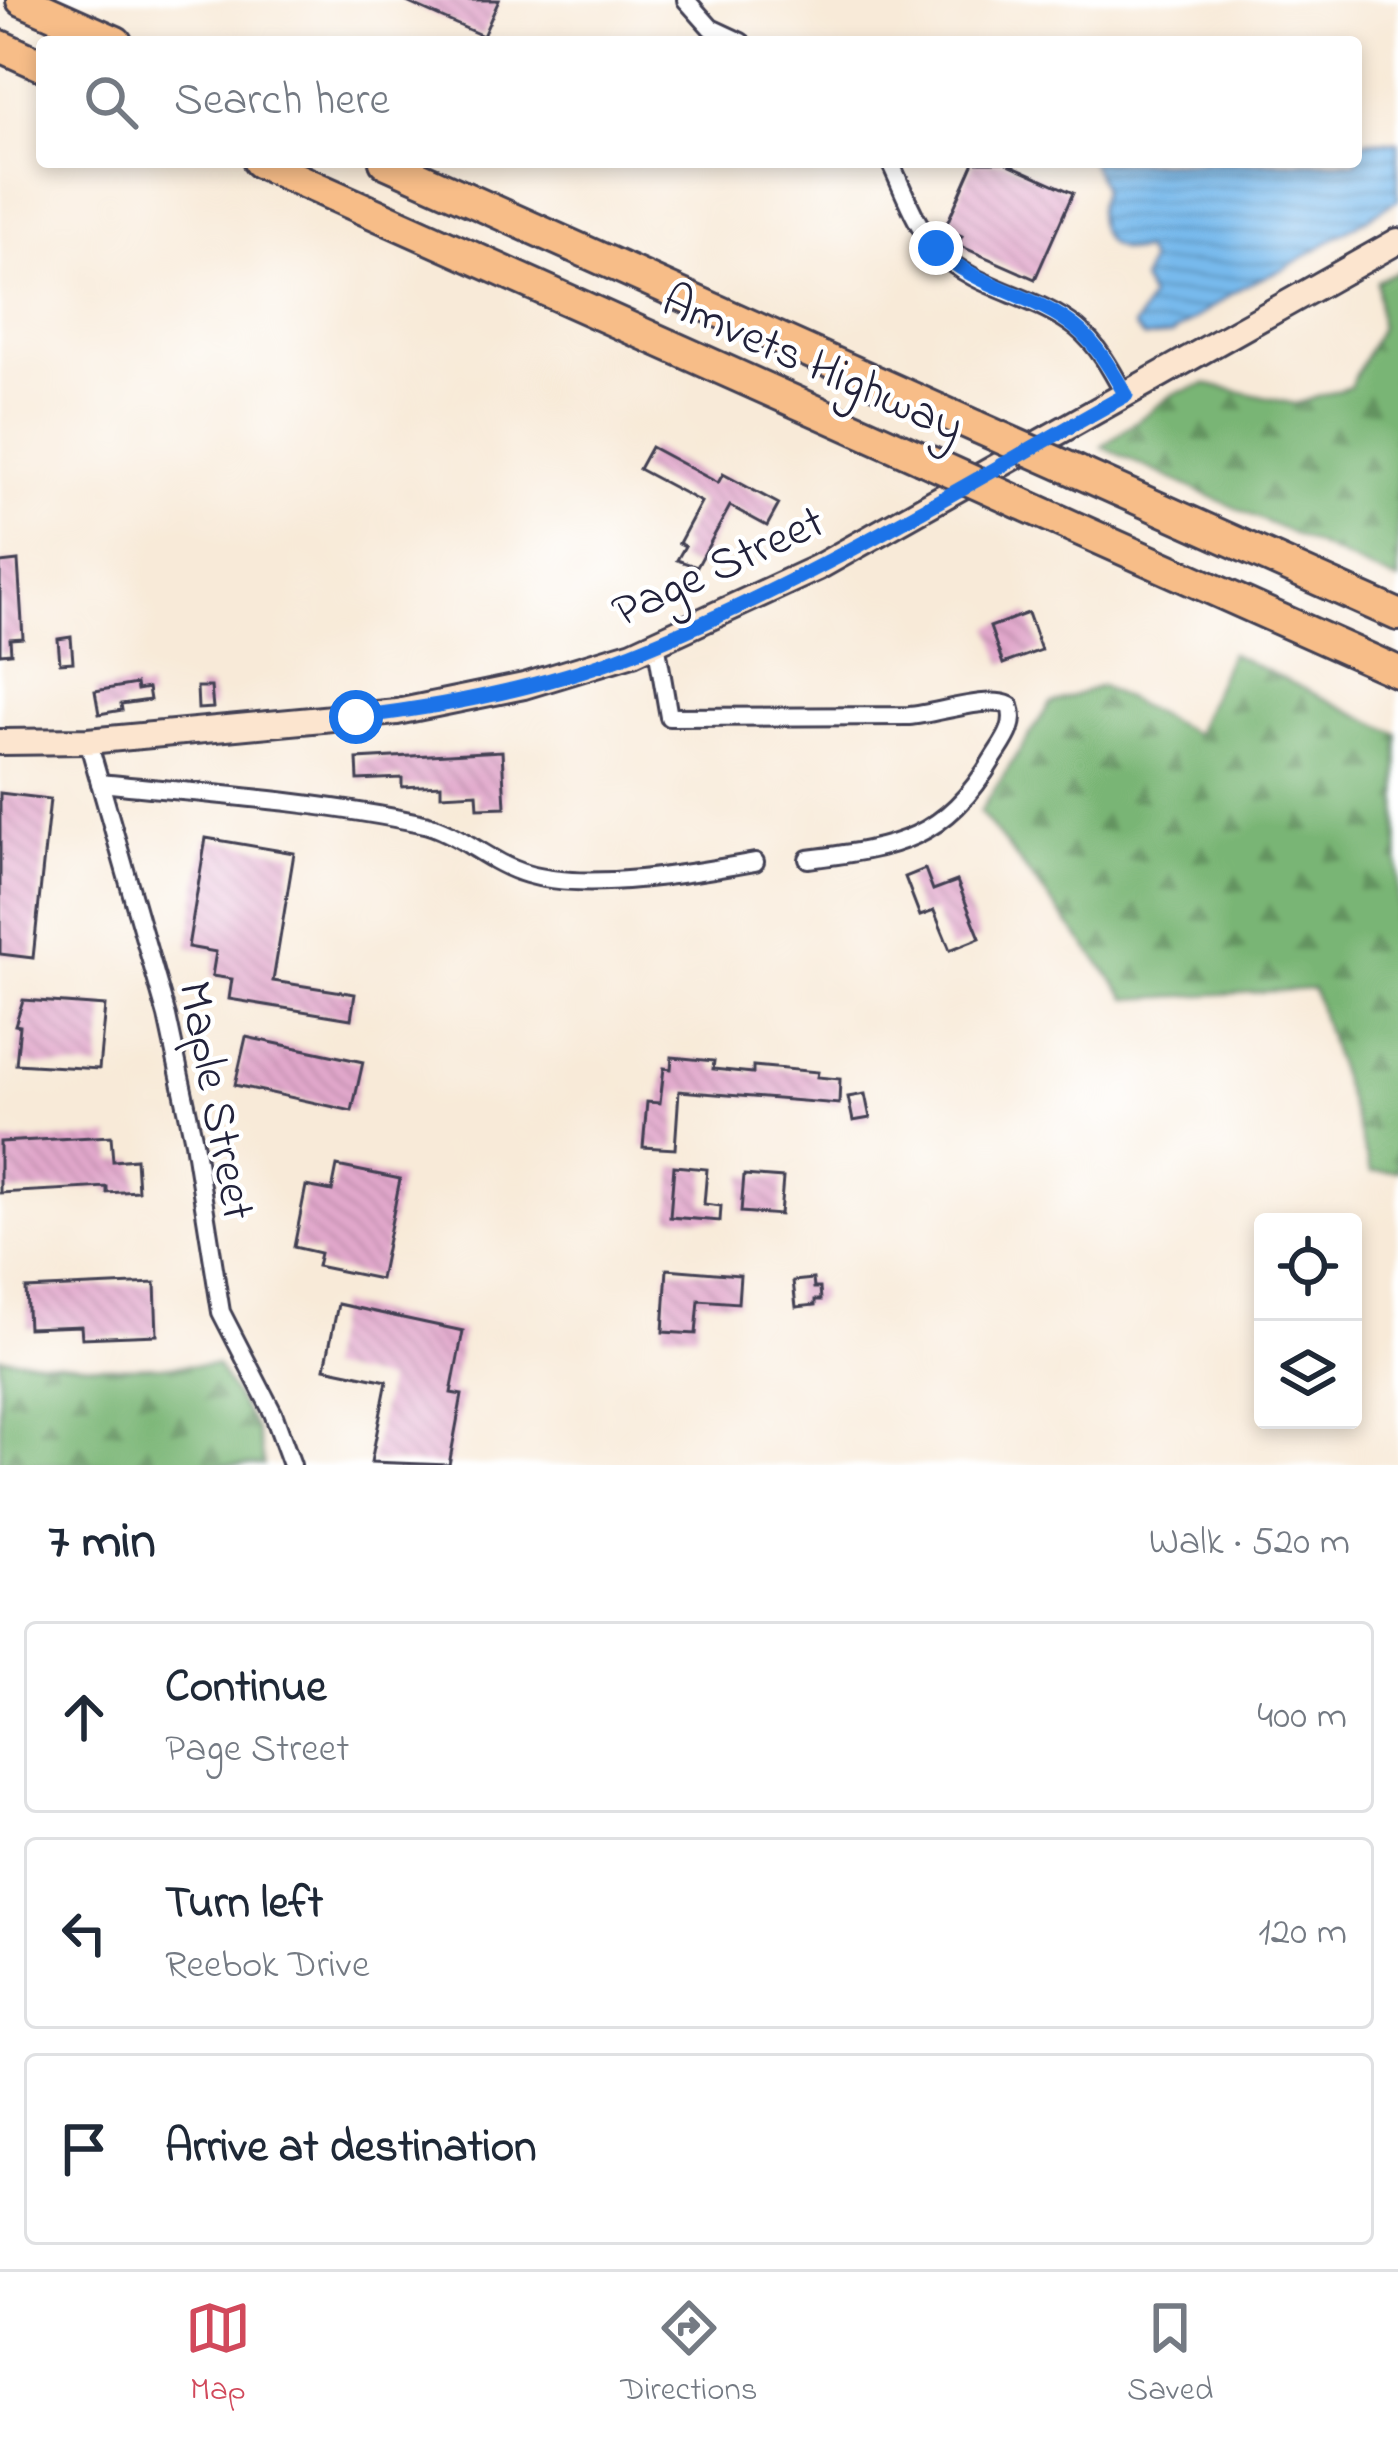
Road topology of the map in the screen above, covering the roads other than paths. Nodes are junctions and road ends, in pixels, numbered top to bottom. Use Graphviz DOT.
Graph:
graph roads {
  1 [pos="22,0"];
  2 [pos="686,0"];
  3 [pos="103,36"];
  4 [pos="728,36"];
  5 [pos="0,46"];
  6 [pos="36,62"];
  7 [pos="272,168"];
  8 [pos="398,168"];
  9 [pos="893,168"];
  10 [pos="1398,241"];
  11 [pos="1126,395"];
  12 [pos="1398,615"];
  13 [pos="656,642"];
  14 [pos="1398,672"];
  15 [pos="88,741"];
  16 [pos="0,742"];
  17 [pos="100,782"];
  18 [pos="808,859"];
  19 [pos="755,862"];
  20 [pos="292,1465"];
  1 -- 3 [label="highway"];
  2 -- 4 [label="street"];
  5 -- 6 [label="highway"];
  7 -- 14 [label="highway, Amvets Highway, bridge"];
  8 -- 12 [label="highway, Amvets Highway, bridge"];
  9 -- 11 [label="street"];
  10 -- 11 [label="main road, Page Street"];
  11 -- 13 [label="main road, Page Street"];
  13 -- 15 [label="main road, Page Street"];
  13 -- 18 [label="street"];
  15 -- 16 [label="main road, Page Street"];
  15 -- 17 [label="street, Maple Street"];
  17 -- 19 [label="street"];
  17 -- 20 [label="street, Maple Street"];
}
